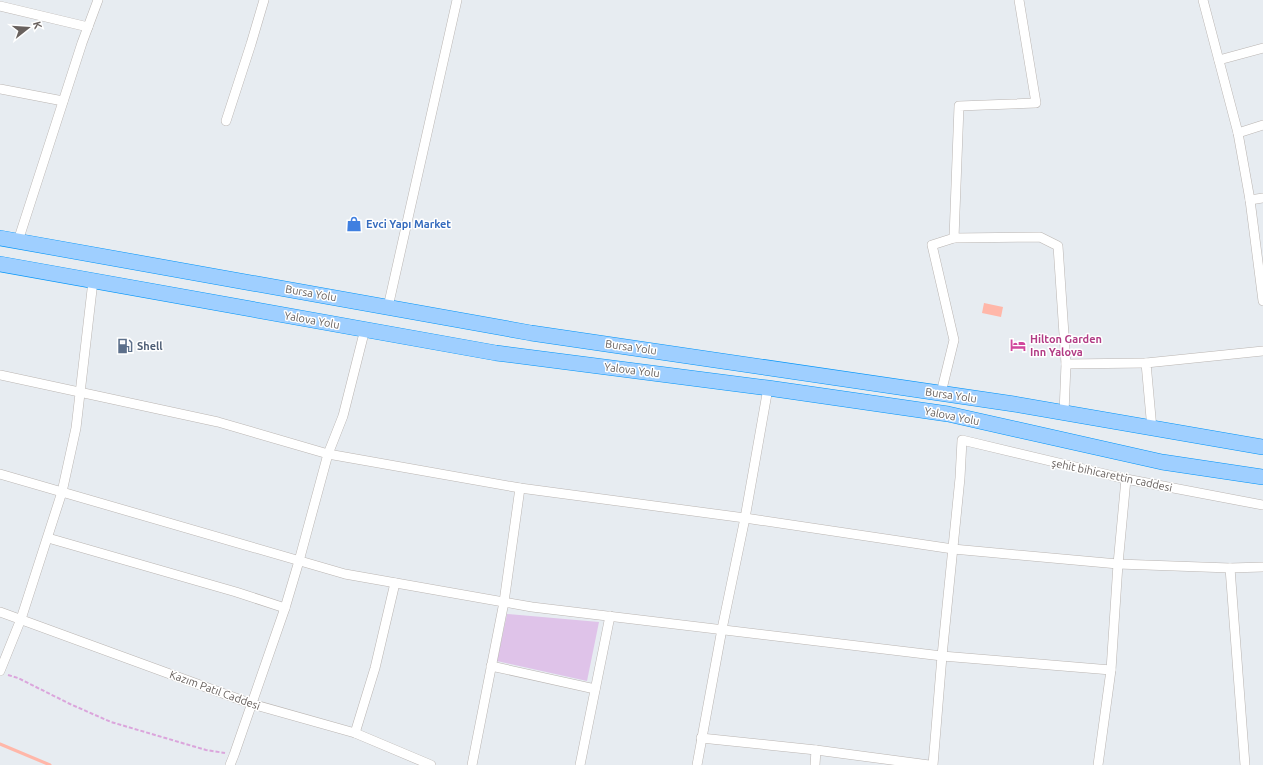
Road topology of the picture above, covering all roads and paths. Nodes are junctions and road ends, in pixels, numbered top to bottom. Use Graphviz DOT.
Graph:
graph roads {
  1 [pos="98,0"];
  2 [pos="264,0"];
  3 [pos="457,0"];
  4 [pos="1019,0"];
  5 [pos="1203,0"];
  6 [pos="0,6"];
  7 [pos="88,27"];
  8 [pos="1263,48"];
  9 [pos="1219,60"];
  10 [pos="0,89"];
  11 [pos="63,101"];
  12 [pos="226,121"];
  13 [pos="1263,125"];
  14 [pos="1238,133"];
  15 [pos="1263,198"];
  16 [pos="1250,200"];
  17 [pos="0,238"];
  18 [pos="954,238"];
  19 [pos="18,241"];
  20 [pos="0,264"];
  21 [pos="1261,276"];
  22 [pos="93,281"];
  23 [pos="1263,301"];
  24 [pos="388,307"];
  25 [pos="365,329"];
  26 [pos="1263,351"];
  27 [pos="1146,363"];
  28 [pos="1066,364"];
  29 [pos="0,375"];
  30 [pos="768,388"];
  31 [pos="80,393"];
  32 [pos="941,393"];
  33 [pos="1064,413"];
  34 [pos="1152,428"];
  35 [pos="1263,447"];
  36 [pos="328,454"];
  37 [pos="0,474"];
  38 [pos="1263,477"];
  39 [pos="1126,479"];
  40 [pos="520,488"];
  41 [pos="62,492"];
  42 [pos="1263,505"];
  43 [pos="745,518"];
  44 [pos="48,538"];
  45 [pos="953,549"];
  46 [pos="299,561"];
  47 [pos="1118,564"];
  48 [pos="1263,567"];
  49 [pos="1230,568"];
  50 [pos="395,583"];
  51 [pos="504,602"];
  52 [pos="285,608"];
  53 [pos="0,612"];
  54 [pos="610,616"];
  55 [pos="21,620"];
  56 [pos="722,629"];
  57 [pos="942,656"];
  58 [pos="491,666"];
  59 [pos="1111,670"];
  60 [pos="3,673"];
  61 [pos="596,689"];
  62 [pos="252,704"];
  63 [pos="355,733"];
  64 [pos="702,738"];
  65 [pos="816,750"];
  66 [pos="234,755"];
  67 [pos="230,765"];
  68 [pos="431,765"];
  69 [pos="472,765"];
  70 [pos="580,765"];
  71 [pos="697,765"];
  72 [pos="815,765"];
  73 [pos="929,765"];
  74 [pos="933,765"];
  75 [pos="1098,765"];
  76 [pos="1245,765"];
  1 -- 7 [label="street"];
  2 -- 12 [label="street"];
  3 -- 24 [label="street"];
  4 -- 18 [label="street"];
  5 -- 9 [label="street"];
  6 -- 7 [label="street"];
  7 -- 11 [label="street"];
  8 -- 9 [label="street"];
  9 -- 14 [label="street"];
  10 -- 11 [label="street"];
  11 -- 19 [label="street"];
  13 -- 14 [label="street"];
  14 -- 16 [label="street"];
  15 -- 16 [label="street"];
  16 -- 21 [label="street"];
  17 -- 19 [label="highway, Bursa Yolu"];
  18 -- 28 [label="street"];
  18 -- 32 [label="street"];
  19 -- 24 [label="highway, Bursa Yolu"];
  20 -- 22 [label="highway, Yalova Yolu"];
  21 -- 23 [label="street"];
  22 -- 25 [label="highway, Yalova Yolu"];
  22 -- 31 [label="street"];
  24 -- 32 [label="highway, Bursa Yolu"];
  25 -- 30 [label="highway, Yalova Yolu"];
  25 -- 36 [label="street"];
  26 -- 27 [label="street"];
  27 -- 28 [label="street"];
  27 -- 34 [label="street"];
  28 -- 33 [label="street"];
  29 -- 31 [label="street"];
  30 -- 38 [label="highway, Yalova Yolu"];
  30 -- 43 [label="street"];
  31 -- 36 [label="street"];
  31 -- 41 [label="street"];
  32 -- 33 [label="highway, Bursa Yolu"];
  33 -- 34 [label="highway, Bursa Yolu"];
  34 -- 35 [label="highway, Bursa Yolu"];
  36 -- 40 [label="street"];
  36 -- 46 [label="street"];
  37 -- 41 [label="street"];
  39 -- 42 [label="street, şehit bihicarettin caddesi"];
  39 -- 45 [label="street, şehit bihicarettin caddesi"];
  39 -- 47 [label="street"];
  40 -- 43 [label="street"];
  40 -- 51 [label="street"];
  41 -- 44 [label="street"];
  41 -- 46 [label="street"];
  43 -- 45 [label="street"];
  43 -- 56 [label="street"];
  44 -- 52 [label="street"];
  44 -- 55 [label="street"];
  45 -- 47 [label="street"];
  45 -- 57 [label="street"];
  46 -- 50 [label="street"];
  46 -- 52 [label="street"];
  47 -- 49 [label="street"];
  47 -- 59 [label="street"];
  48 -- 49 [label="street"];
  49 -- 76 [label="street"];
  50 -- 51 [label="street"];
  50 -- 63 [label="street"];
  51 -- 54 [label="street"];
  51 -- 58 [label="street"];
  52 -- 62 [label="street"];
  53 -- 55 [label="street, Kazım Patıl Caddesi"];
  54 -- 56 [label="street"];
  54 -- 61 [label="street"];
  55 -- 60 [label="street"];
  55 -- 62 [label="street, Kazım Patıl Caddesi"];
  56 -- 57 [label="street"];
  56 -- 64 [label="street"];
  57 -- 59 [label="street"];
  57 -- 74 [label="street"];
  58 -- 61 [label="street"];
  58 -- 69 [label="street"];
  59 -- 75 [label="street"];
  60 -- 66 [label="path"];
  61 -- 70 [label="street"];
  62 -- 63 [label="street, Kazım Patıl Caddesi"];
  62 -- 66 [label="street"];
  63 -- 68 [label="street, Kazım Patıl Caddesi"];
  64 -- 65 [label="street"];
  64 -- 71 [label="street"];
  65 -- 72 [label="street"];
  65 -- 73 [label="street"];
  66 -- 67 [label="street"];
}
